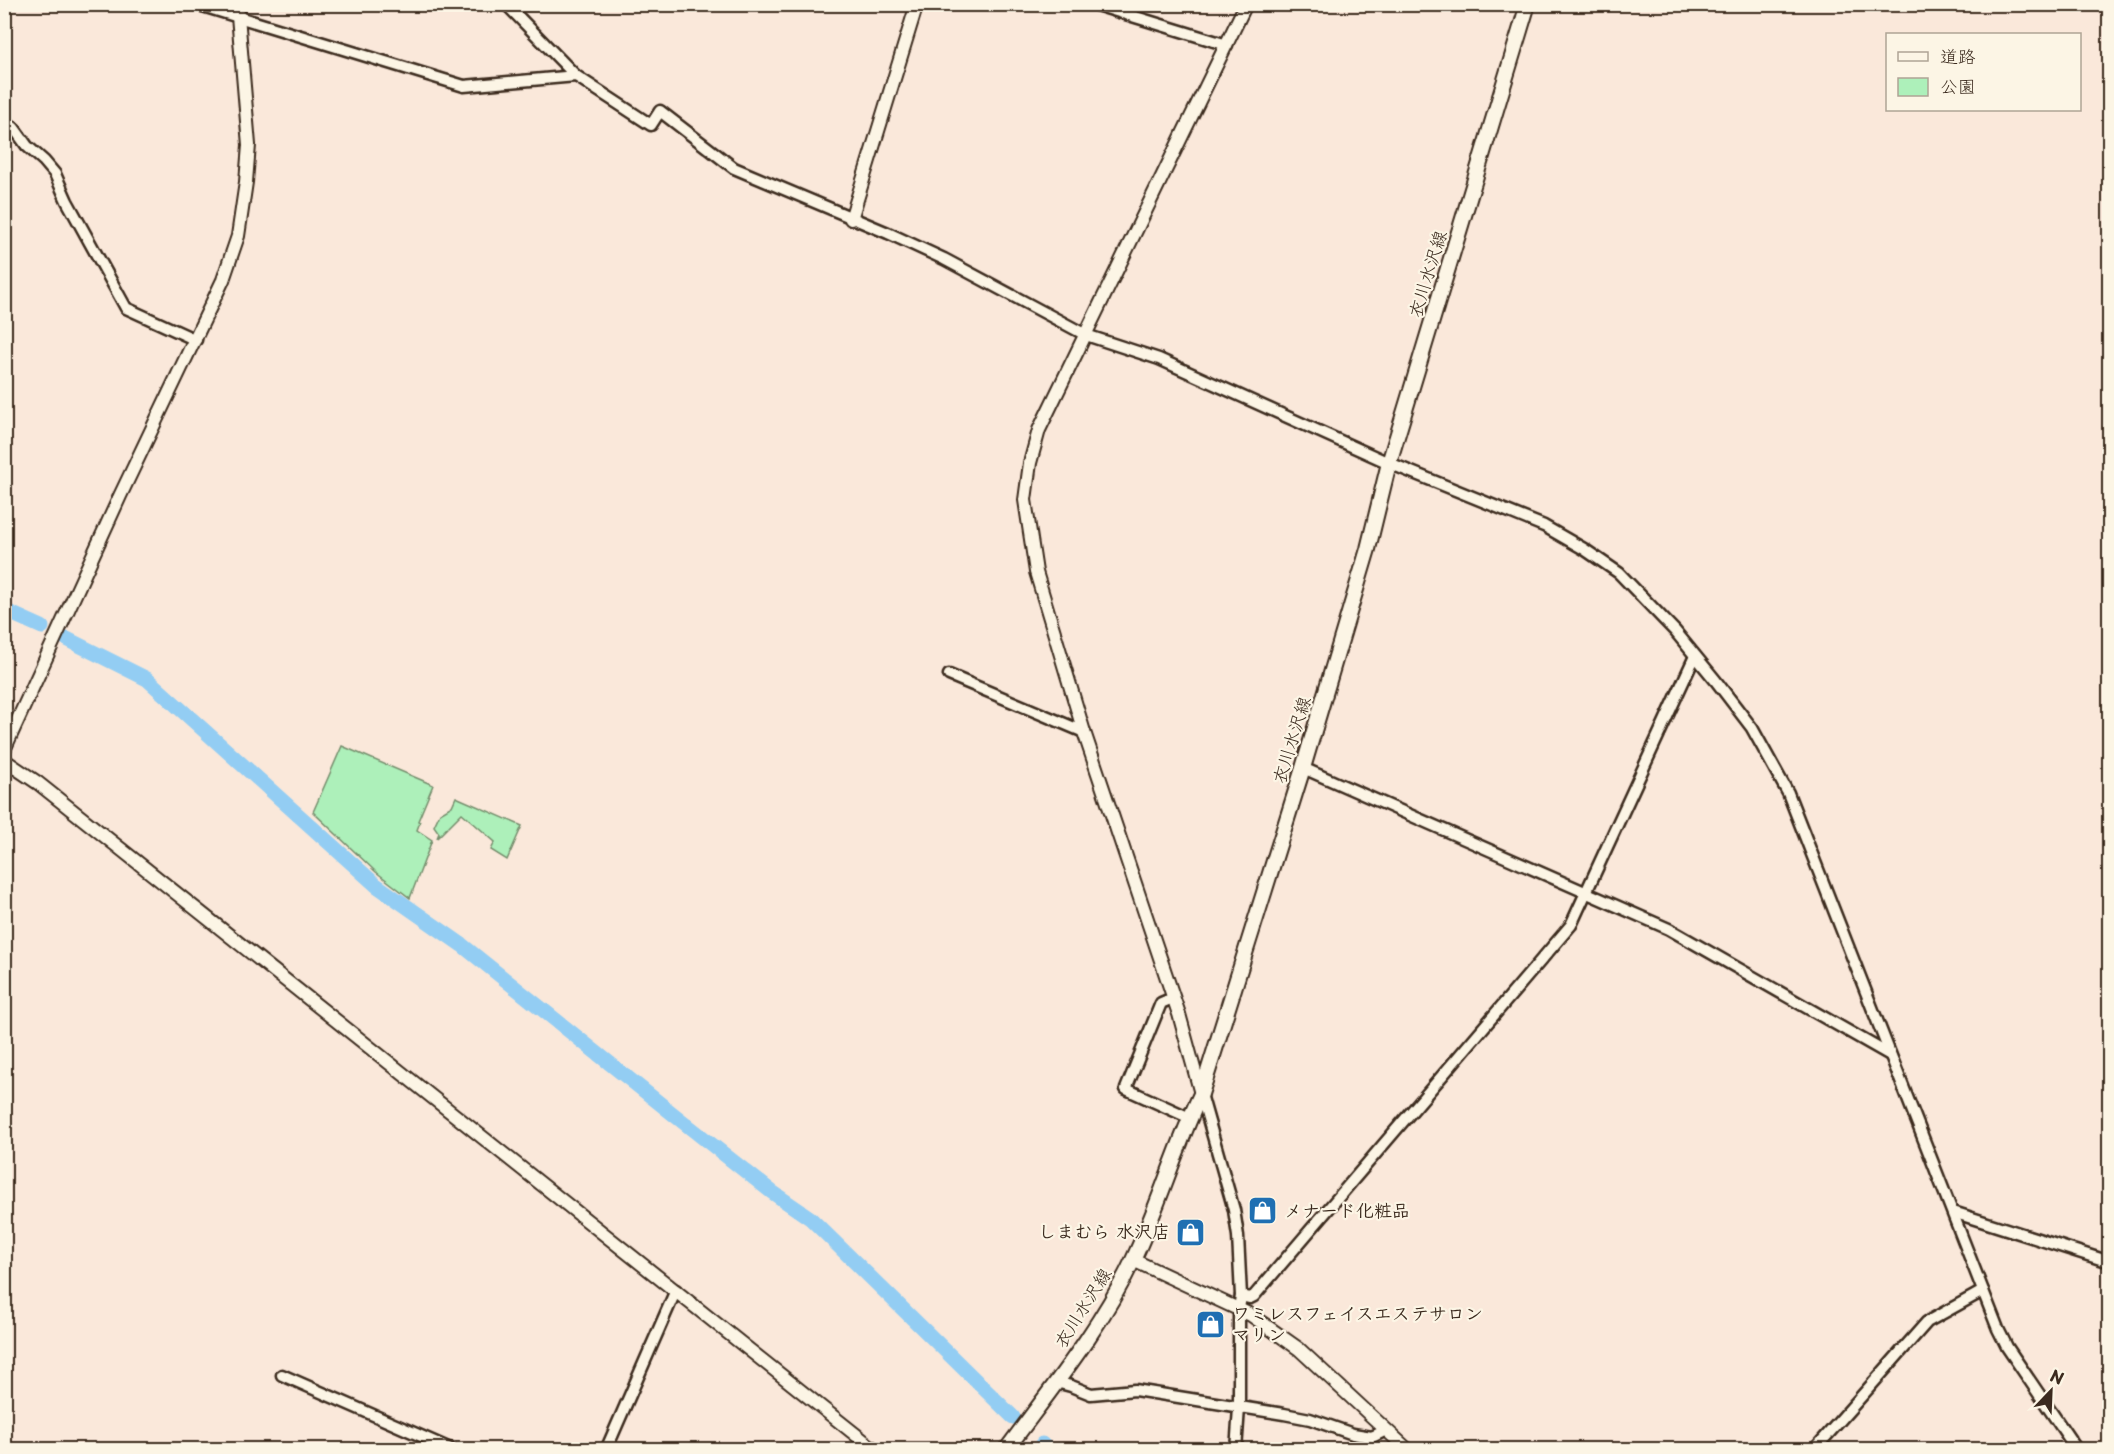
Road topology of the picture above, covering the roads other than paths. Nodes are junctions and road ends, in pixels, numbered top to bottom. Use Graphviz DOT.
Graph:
graph roads {
  1 [pos="196,4"];
  2 [pos="507,4"];
  3 [pos="917,4"];
  4 [pos="1094,4"];
  5 [pos="1246,4"];
  6 [pos="1528,4"];
  7 [pos="237,11"];
  8 [pos="1227,45"];
  9 [pos="576,76"];
  10 [pos="4,120"];
  11 [pos="851,219"];
  12 [pos="1086,336"];
  13 [pos="196,340"];
  14 [pos="1389,463"];
  15 [pos="1695,656"];
  16 [pos="949,675"];
  17 [pos="1084,732"];
  18 [pos="4,750"];
  19 [pos="4,760"];
  20 [pos="1303,768"];
  21 [pos="1587,892"];
  22 [pos="1173,998"];
  23 [pos="1890,1055"];
  24 [pos="1201,1094"];
  25 [pos="1190,1118"];
  26 [pos="1953,1212"];
  27 [pos="1133,1260"];
  28 [pos="2109,1262"];
  29 [pos="675,1290"];
  30 [pos="1983,1291"];
  31 [pos="1240,1296"];
  32 [pos="1239,1309"];
  33 [pos="282,1375"];
  34 [pos="1056,1382"];
  35 [pos="1239,1408"];
  36 [pos="1386,1430"];
  37 [pos="453,1449"];
  38 [pos="606,1449"];
  39 [pos="875,1449"];
  40 [pos="1006,1449"];
  41 [pos="1236,1449"];
  42 [pos="1408,1449"];
  43 [pos="1814,1449"];
  44 [pos="2078,1449"];
  1 -- 7 [label="street"];
  2 -- 9 [label="street"];
  3 -- 11 [label="street"];
  4 -- 8 [label="street"];
  5 -- 8 [label="street"];
  6 -- 14 [label="main road, 衣川水沢線"];
  7 -- 9 [label="street"];
  7 -- 13 [label="street"];
  8 -- 12 [label="street"];
  9 -- 11 [label="street"];
  10 -- 13 [label="street"];
  11 -- 12 [label="street"];
  12 -- 14 [label="street"];
  12 -- 17 [label="street"];
  13 -- 18 [label="street"];
  14 -- 15 [label="street"];
  14 -- 20 [label="main road, 衣川水沢線"];
  15 -- 21 [label="street"];
  15 -- 23 [label="street"];
  16 -- 17 [label="street"];
  17 -- 22 [label="street"];
  19 -- 29 [label="street"];
  20 -- 21 [label="street"];
  20 -- 24 [label="main road, 衣川水沢線"];
  21 -- 23 [label="street"];
  21 -- 31 [label="street"];
  22 -- 24 [label="street"];
  22 -- 25 [label="street"];
  23 -- 26 [label="street"];
  24 -- 25 [label="main road, 衣川水沢線"];
  24 -- 31 [label="street"];
  25 -- 27 [label="main road, 衣川水沢線"];
  26 -- 28 [label="street"];
  26 -- 30 [label="street"];
  27 -- 32 [label="street"];
  27 -- 34 [label="main road, 衣川水沢線"];
  29 -- 38 [label="street"];
  29 -- 39 [label="street"];
  30 -- 43 [label="street"];
  30 -- 44 [label="street"];
  31 -- 32 [label="street"];
  32 -- 35 [label="street"];
  32 -- 36 [label="street"];
  33 -- 37 [label="street"];
  34 -- 35 [label="street"];
  34 -- 40 [label="main road, 衣川水沢線"];
  35 -- 36 [label="street"];
  35 -- 41 [label="street"];
  36 -- 42 [label="street"];
}
